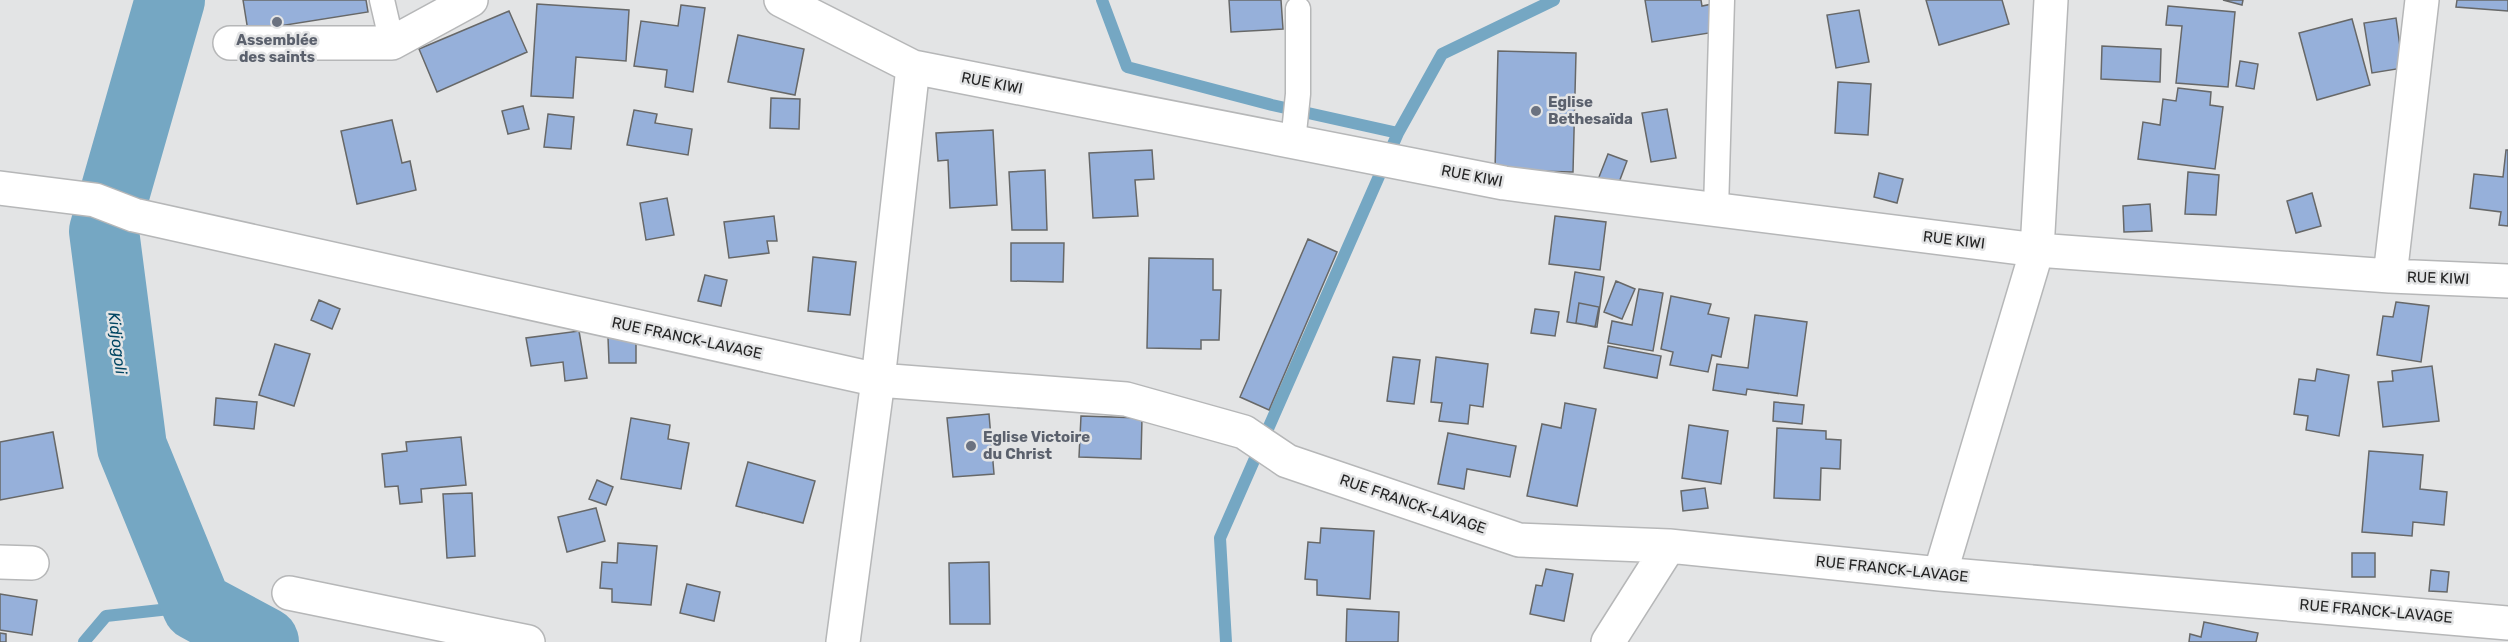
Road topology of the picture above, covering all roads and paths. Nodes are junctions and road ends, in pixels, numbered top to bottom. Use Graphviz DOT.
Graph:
graph roads {
  1 [pos="382,0"];
  2 [pos="471,0"];
  3 [pos="781,0"];
  4 [pos="1722,0"];
  5 [pos="2051,0"];
  6 [pos="2422,0"];
  7 [pos="1298,9"];
  8 [pos="230,43"];
  9 [pos="392,43"];
  10 [pos="913,68"];
  11 [pos="1294,131"];
  12 [pos="0,188"];
  13 [pos="1716,210"];
  14 [pos="2037,250"];
  15 [pos="2390,276"];
  16 [pos="2508,280"];
  17 [pos="878,380"];
  18 [pos="1669,546"];
  19 [pos="0,562"];
  20 [pos="33,563"];
  21 [pos="1940,574"];
  22 [pos="289,593"];
  23 [pos="2508,623"];
  24 [pos="528,642"];
  25 [pos="843,642"];
  26 [pos="1608,642"];
  1 -- 9 [label="lane"];
  2 -- 9 [label="street"];
  3 -- 10 [label="street, RUE KIWI"];
  4 -- 13 [label="lane"];
  5 -- 14 [label="street"];
  6 -- 15 [label="street"];
  7 -- 11 [label="lane"];
  8 -- 9 [label="street"];
  10 -- 11 [label="street, RUE KIWI"];
  10 -- 17 [label="street"];
  11 -- 13 [label="street, RUE KIWI"];
  12 -- 17 [label="street, RUE FRANCK-LAVAGE"];
  13 -- 14 [label="street, RUE KIWI"];
  14 -- 15 [label="street, RUE KIWI"];
  14 -- 21 [label="street"];
  15 -- 16 [label="street, RUE KIWI"];
  17 -- 18 [label="street, RUE FRANCK-LAVAGE"];
  17 -- 25 [label="street"];
  18 -- 21 [label="street, RUE FRANCK-LAVAGE"];
  18 -- 26 [label="street"];
  19 -- 20 [label="street"];
  21 -- 23 [label="street, RUE FRANCK-LAVAGE"];
  22 -- 24 [label="street"];
}
